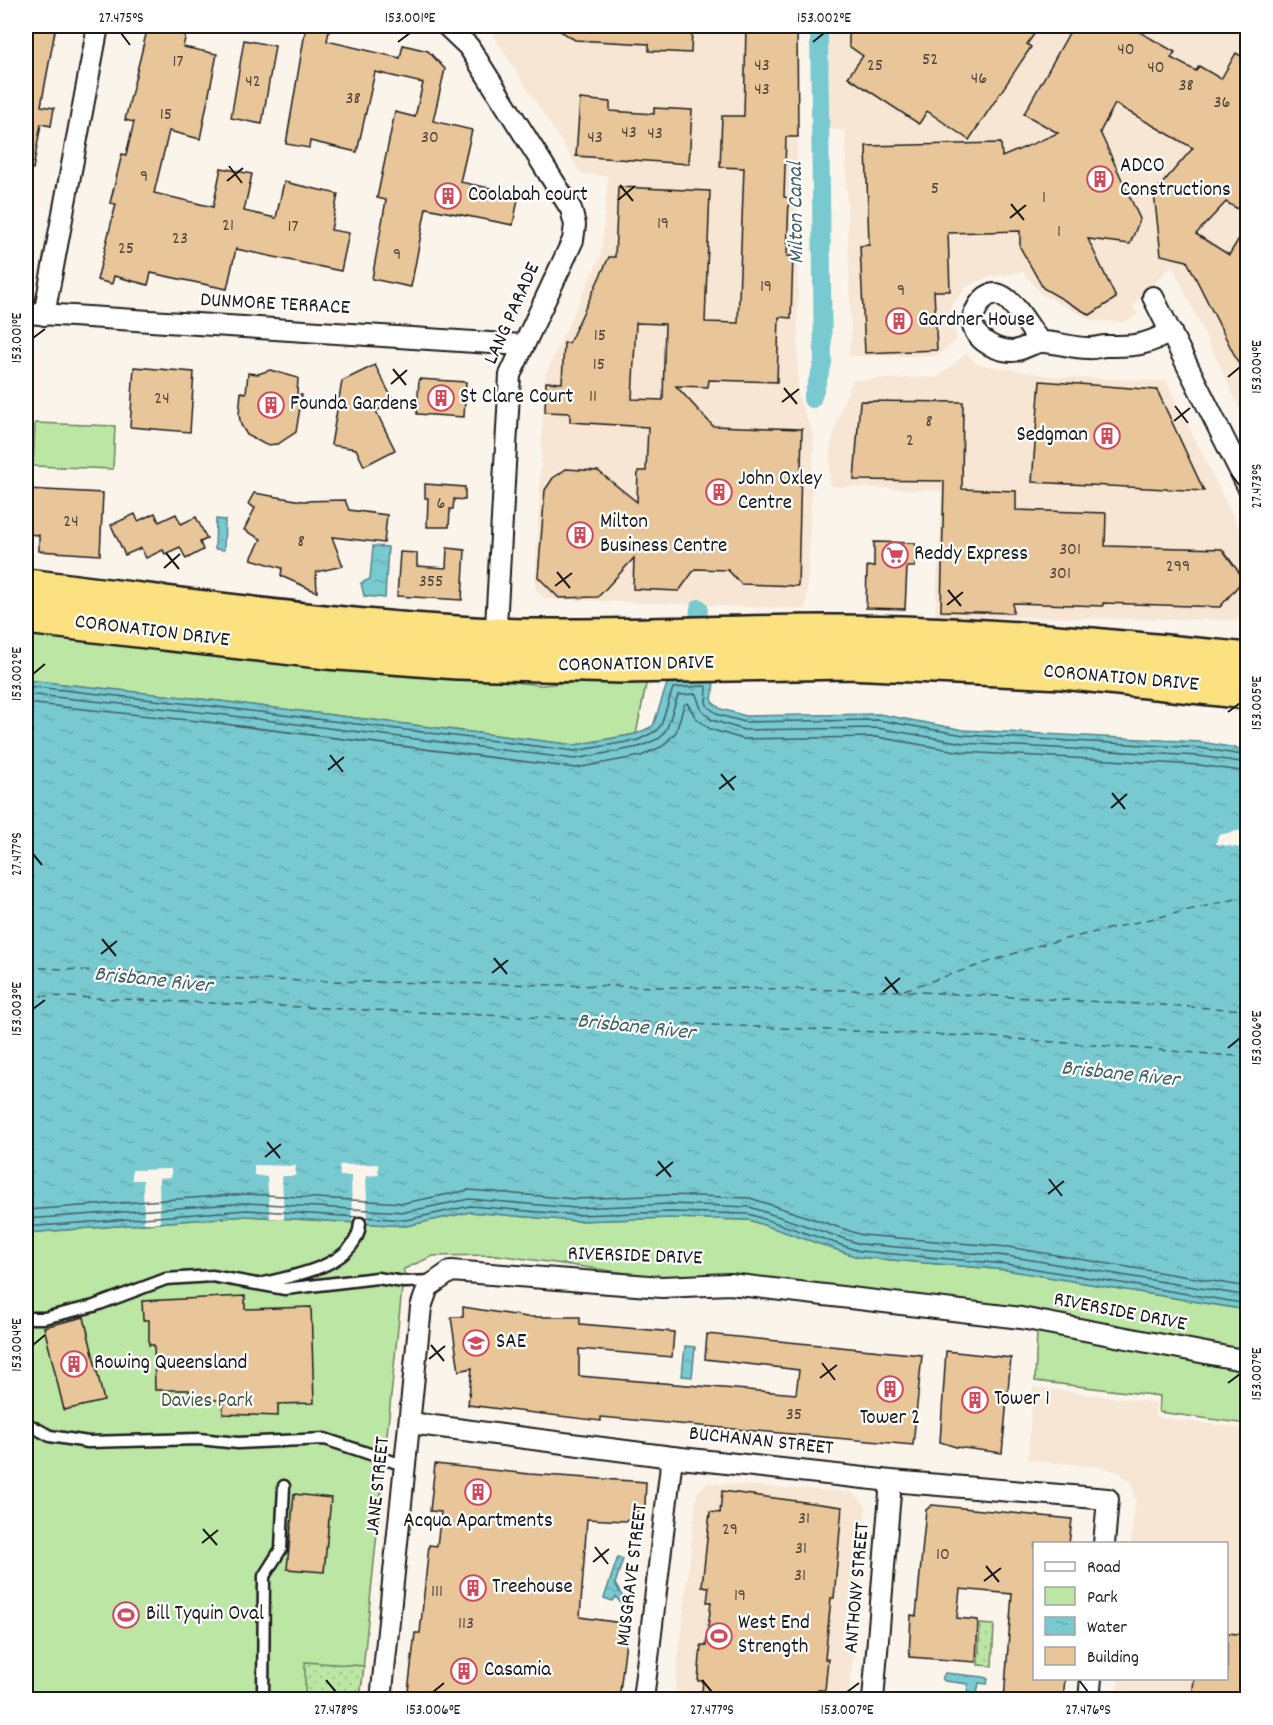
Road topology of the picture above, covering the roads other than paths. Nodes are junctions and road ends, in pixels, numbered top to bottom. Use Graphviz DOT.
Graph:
graph roads {
  1 [pos="98,26"];
  2 [pos="447,26"];
  3 [pos="1153,297"];
  4 [pos="35,314"];
  5 [pos="1171,332"];
  6 [pos="1040,342"];
  7 [pos="522,345"];
  8 [pos="1247,484"];
  9 [pos="26,586"];
  10 [pos="26,617"];
  11 [pos="495,649"];
  12 [pos="671,650"];
  13 [pos="1248,660"];
  14 [pos="1248,692"];
  15 [pos="360,1223"];
  16 [pos="434,1281"];
  17 [pos="260,1284"];
  18 [pos="26,1318"];
  19 [pos="1248,1361"];
  20 [pos="26,1423"];
  21 [pos="410,1423"];
  22 [pos="672,1457"];
  23 [pos="404,1465"];
  24 [pos="891,1481"];
  25 [pos="284,1486"];
  26 [pos="1104,1542"];
  27 [pos="1091,1680"];
  28 [pos="263,1700"];
  29 [pos="381,1700"];
  30 [pos="643,1700"];
  31 [pos="873,1700"];
  32 [pos="1089,1700"];
  1 -- 4 [label="street"];
  2 -- 7 [label="street, LANG PARADE"];
  3 -- 5 [label="street"];
  4 -- 7 [label="street, DUNMORE TERRACE"];
  5 -- 6 [label="street"];
  5 -- 8 [label="street"];
  7 -- 11 [label="street, LANG PARADE"];
  9 -- 11 [label="highway, CORONATION DRIVE"];
  10 -- 11 [label="highway, CORONATION DRIVE"];
  11 -- 12 [label="highway, CORONATION DRIVE"];
  12 -- 13 [label="highway, CORONATION DRIVE"];
  12 -- 14 [label="highway, CORONATION DRIVE"];
  15 -- 17 [label="lane"];
  16 -- 17 [label="lane, RIVERSIDE DRIVE"];
  16 -- 19 [label="street, RIVERSIDE DRIVE"];
  16 -- 21 [label="street, JANE STREET"];
  17 -- 18 [label="lane, RIVERSIDE DRIVE"];
  20 -- 23 [label="lane"];
  21 -- 22 [label="street, BUCHANAN STREET"];
  21 -- 23 [label="street, JANE STREET"];
  22 -- 24 [label="street, BUCHANAN STREET"];
  22 -- 30 [label="street, MUSGRAVE STREET"];
  23 -- 29 [label="street, JANE STREET"];
  24 -- 26 [label="street, BUCHANAN STREET"];
  24 -- 31 [label="street, ANTHONY STREET"];
  25 -- 28 [label="lane"];
  27 -- 32 [label="street"];
}
